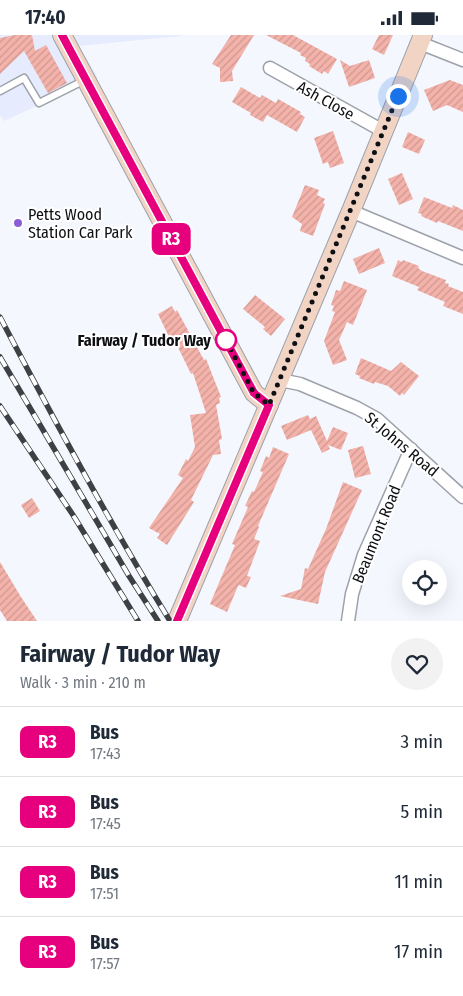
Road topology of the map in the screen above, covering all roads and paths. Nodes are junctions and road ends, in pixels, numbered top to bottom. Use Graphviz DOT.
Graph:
graph roads {
  1 [pos="62,35"];
  2 [pos="422,39"];
  3 [pos="463,60"];
  4 [pos="270,68"];
  5 [pos="86,80"];
  6 [pos="0,91"];
  7 [pos="383,131"];
  8 [pos="351,211"];
  9 [pos="463,258"];
  10 [pos="280,380"];
  11 [pos="269,405"];
  12 [pos="411,449"];
  13 [pos="463,497"];
  14 [pos="177,621"];
  15 [pos="348,621"];
  1 -- 5 [label="street"];
  2 -- 3 [label="street"];
  2 -- 7 [label="street"];
  4 -- 7 [label="street, Ash Close"];
  5 -- 6 [label="lane"];
  5 -- 11 [label="street"];
  7 -- 8 [label="street"];
  8 -- 9 [label="street"];
  8 -- 10 [label="street"];
  10 -- 11 [label="street"];
  10 -- 12 [label="street, St Johns Road"];
  11 -- 14 [label="street"];
  12 -- 13 [label="street, St Johns Road"];
  12 -- 15 [label="street, Beaumont Road"];
}
